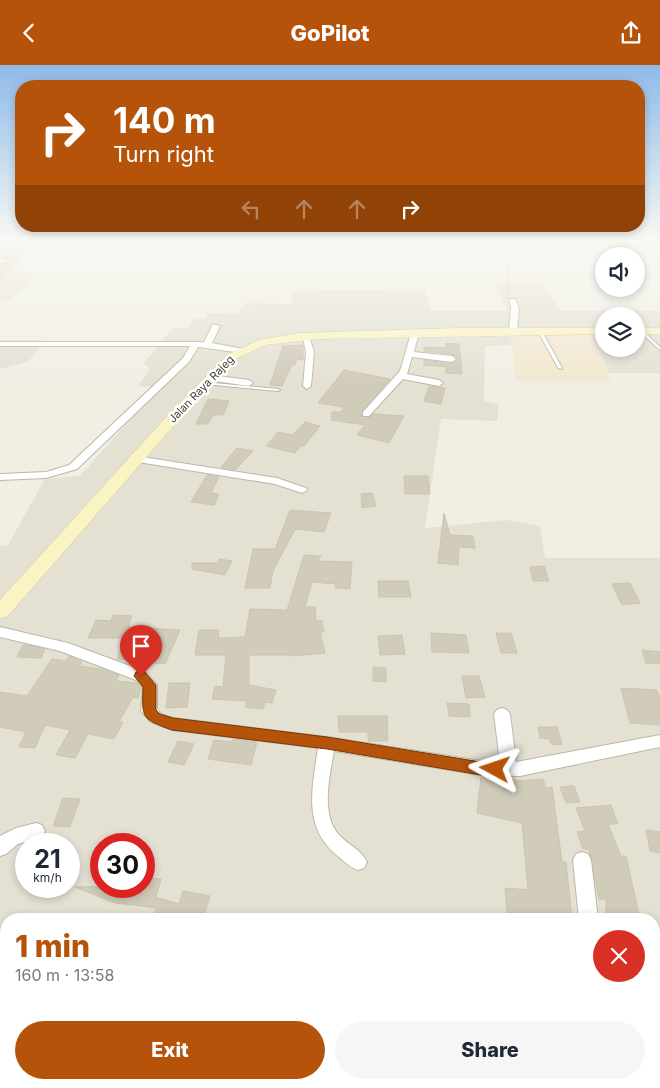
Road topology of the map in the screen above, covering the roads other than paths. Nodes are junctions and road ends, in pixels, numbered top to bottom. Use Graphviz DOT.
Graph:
graph roads {
  1 [pos="512,301"];
  2 [pos="514,322"];
  3 [pos="216,326"];
  4 [pos="540,331"];
  5 [pos="595,331"];
  6 [pos="645,331"];
  7 [pos="660,331"];
  8 [pos="415,332"];
  9 [pos="305,336"];
  10 [pos="645,337"];
  11 [pos="0,344"];
  12 [pos="196,344"];
  13 [pos="207,345"];
  14 [pos="660,349"];
  15 [pos="240,351"];
  16 [pos="410,354"];
  17 [pos="452,359"];
  18 [pos="560,367"];
  19 [pos="401,376"];
  20 [pos="208,381"];
  21 [pos="249,383"];
  22 [pos="439,383"];
  23 [pos="307,386"];
  24 [pos="278,390"];
  25 [pos="366,414"];
  26 [pos="136,459"];
  27 [pos="0,477"];
  28 [pos="302,490"];
  29 [pos="0,613"];
  30 [pos="0,632"];
  31 [pos="502,714"];
  32 [pos="660,741"];
  33 [pos="327,743"];
  34 [pos="509,769"];
  35 [pos="36,831"];
  36 [pos="0,848"];
  37 [pos="582,860"];
  38 [pos="358,862"];
  39 [pos="588,913"];
  1 -- 2 [label="street"];
  2 -- 4 [label="main road, Jalan Raya Rajeg"];
  2 -- 8 [label="main road, Jalan Raya Rajeg"];
  3 -- 13 [label="street"];
  4 -- 5 [label="main road, Jalan Raya Rajeg"];
  4 -- 18 [label="lane"];
  6 -- 7 [label="main road"];
  8 -- 9 [label="main road, Jalan Raya Rajeg"];
  8 -- 16 [label="street"];
  9 -- 15 [label="main road, Jalan Raya Rajeg"];
  9 -- 23 [label="street"];
  10 -- 14 [label="lane"];
  11 -- 12 [label="street"];
  12 -- 13 [label="street"];
  12 -- 27 [label="street"];
  13 -- 15 [label="street"];
  15 -- 20 [label="main road, Jalan Raya Rajeg"];
  16 -- 17 [label="street"];
  16 -- 19 [label="street"];
  19 -- 22 [label="street"];
  19 -- 25 [label="street"];
  20 -- 21 [label="street"];
  20 -- 24 [label="lane"];
  20 -- 26 [label="main road, Jalan Raya Rajeg"];
  26 -- 28 [label="street"];
  26 -- 29 [label="main road, Jalan Raya Rajeg"];
  30 -- 33 [label="street"];
  31 -- 34 [label="street"];
  32 -- 34 [label="street"];
  33 -- 34 [label="street"];
  33 -- 38 [label="street"];
  35 -- 36 [label="street"];
  37 -- 39 [label="street"];
}
